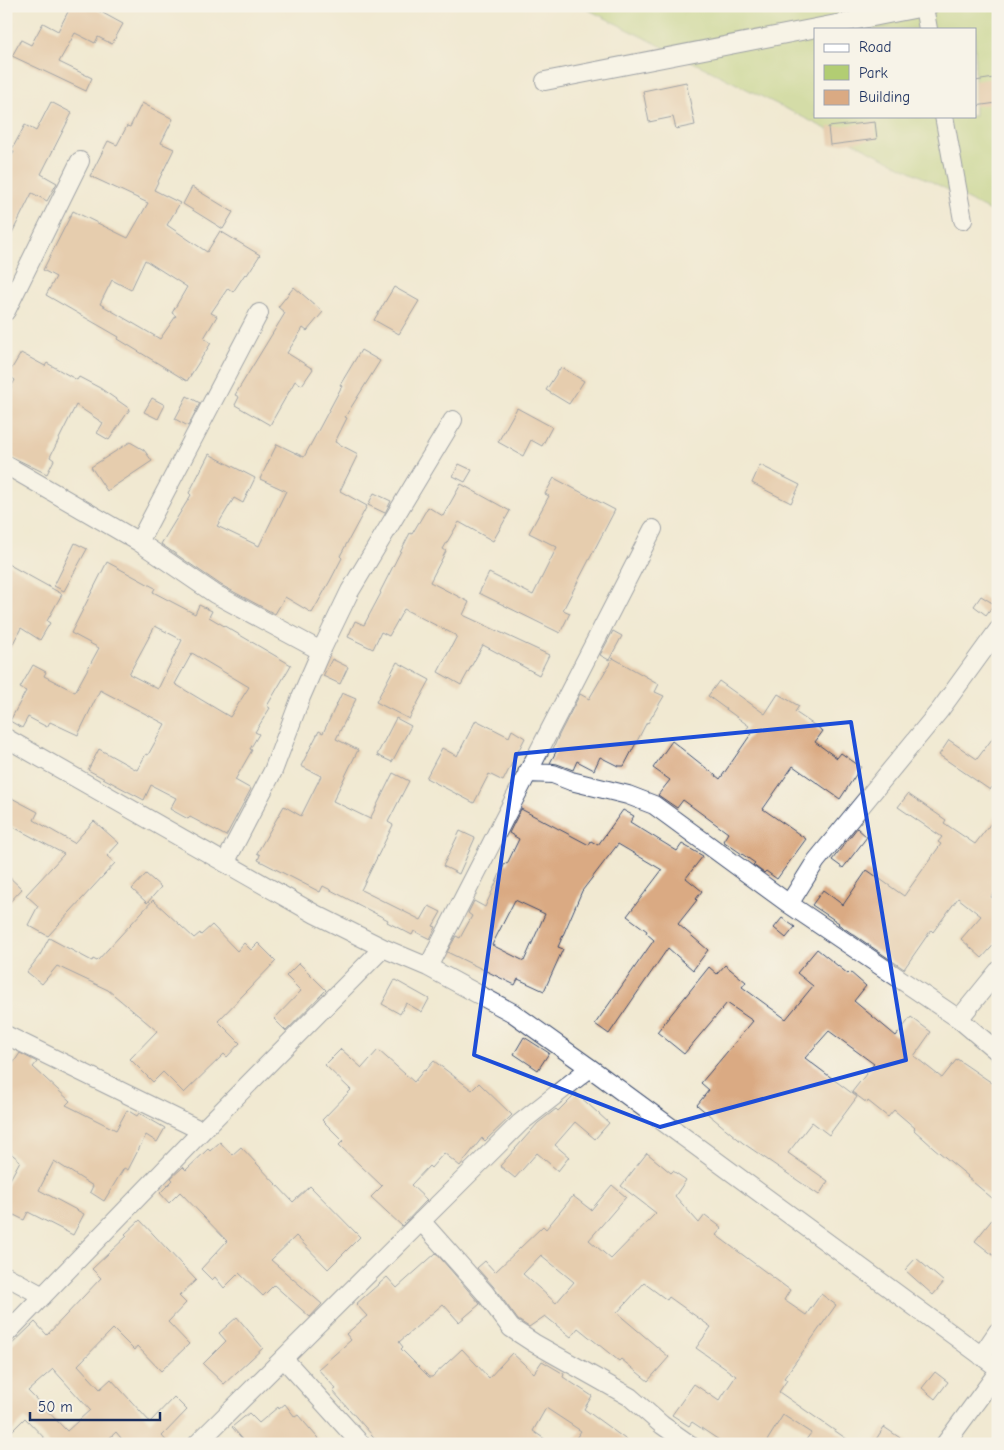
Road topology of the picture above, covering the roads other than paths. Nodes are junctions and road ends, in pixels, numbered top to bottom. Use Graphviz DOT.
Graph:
graph roads {
  1 [pos="926,7"];
  2 [pos="818,28"];
  3 [pos="928,28"];
  4 [pos="814,29"];
  5 [pos="545,81"];
  6 [pos="944,118"];
  7 [pos="80,161"];
  8 [pos="963,220"];
  9 [pos="6,311"];
  10 [pos="259,312"];
  11 [pos="453,420"];
  12 [pos="6,465"];
  13 [pos="653,530"];
  14 [pos="139,542"];
  15 [pos="998,630"];
  16 [pos="321,651"];
  17 [pos="6,738"];
  18 [pos="527,773"];
  19 [pos="225,863"];
  20 [pos="789,904"];
  21 [pos="383,948"];
  22 [pos="428,967"];
  23 [pos="998,971"];
  24 [pos="959,1019"];
  25 [pos="6,1035"];
  26 [pos="998,1052"];
  27 [pos="590,1068"];
  28 [pos="202,1131"];
  29 [pos="421,1220"];
  30 [pos="6,1276"];
  31 [pos="43,1296"];
  32 [pos="998,1331"];
  33 [pos="6,1334"];
  34 [pos="981,1356"];
  35 [pos="284,1359"];
  36 [pos="998,1370"];
  37 [pos="197,1444"];
  38 [pos="361,1444"];
  39 [pos="689,1444"];
  40 [pos="945,1444"];
  1 -- 2 [label="street"];
  1 -- 3 [label="street"];
  4 -- 5 [label="street"];
  6 -- 8 [label="street"];
  7 -- 9 [label="street"];
  10 -- 14 [label="street"];
  11 -- 16 [label="street"];
  12 -- 14 [label="street"];
  13 -- 18 [label="street"];
  14 -- 16 [label="street"];
  15 -- 20 [label="street"];
  16 -- 19 [label="street"];
  17 -- 19 [label="street"];
  18 -- 20 [label="street"];
  18 -- 22 [label="street"];
  19 -- 21 [label="street"];
  20 -- 24 [label="street"];
  21 -- 22 [label="street"];
  21 -- 28 [label="street"];
  22 -- 27 [label="street"];
  23 -- 24 [label="street"];
  24 -- 26 [label="street"];
  25 -- 28 [label="street"];
  27 -- 29 [label="street"];
  27 -- 34 [label="street"];
  28 -- 31 [label="street"];
  29 -- 35 [label="street"];
  29 -- 39 [label="street"];
  30 -- 31 [label="street"];
  31 -- 33 [label="street"];
  32 -- 34 [label="street"];
  34 -- 36 [label="street"];
  35 -- 37 [label="street"];
  35 -- 38 [label="street"];
  36 -- 40 [label="street"];
}
